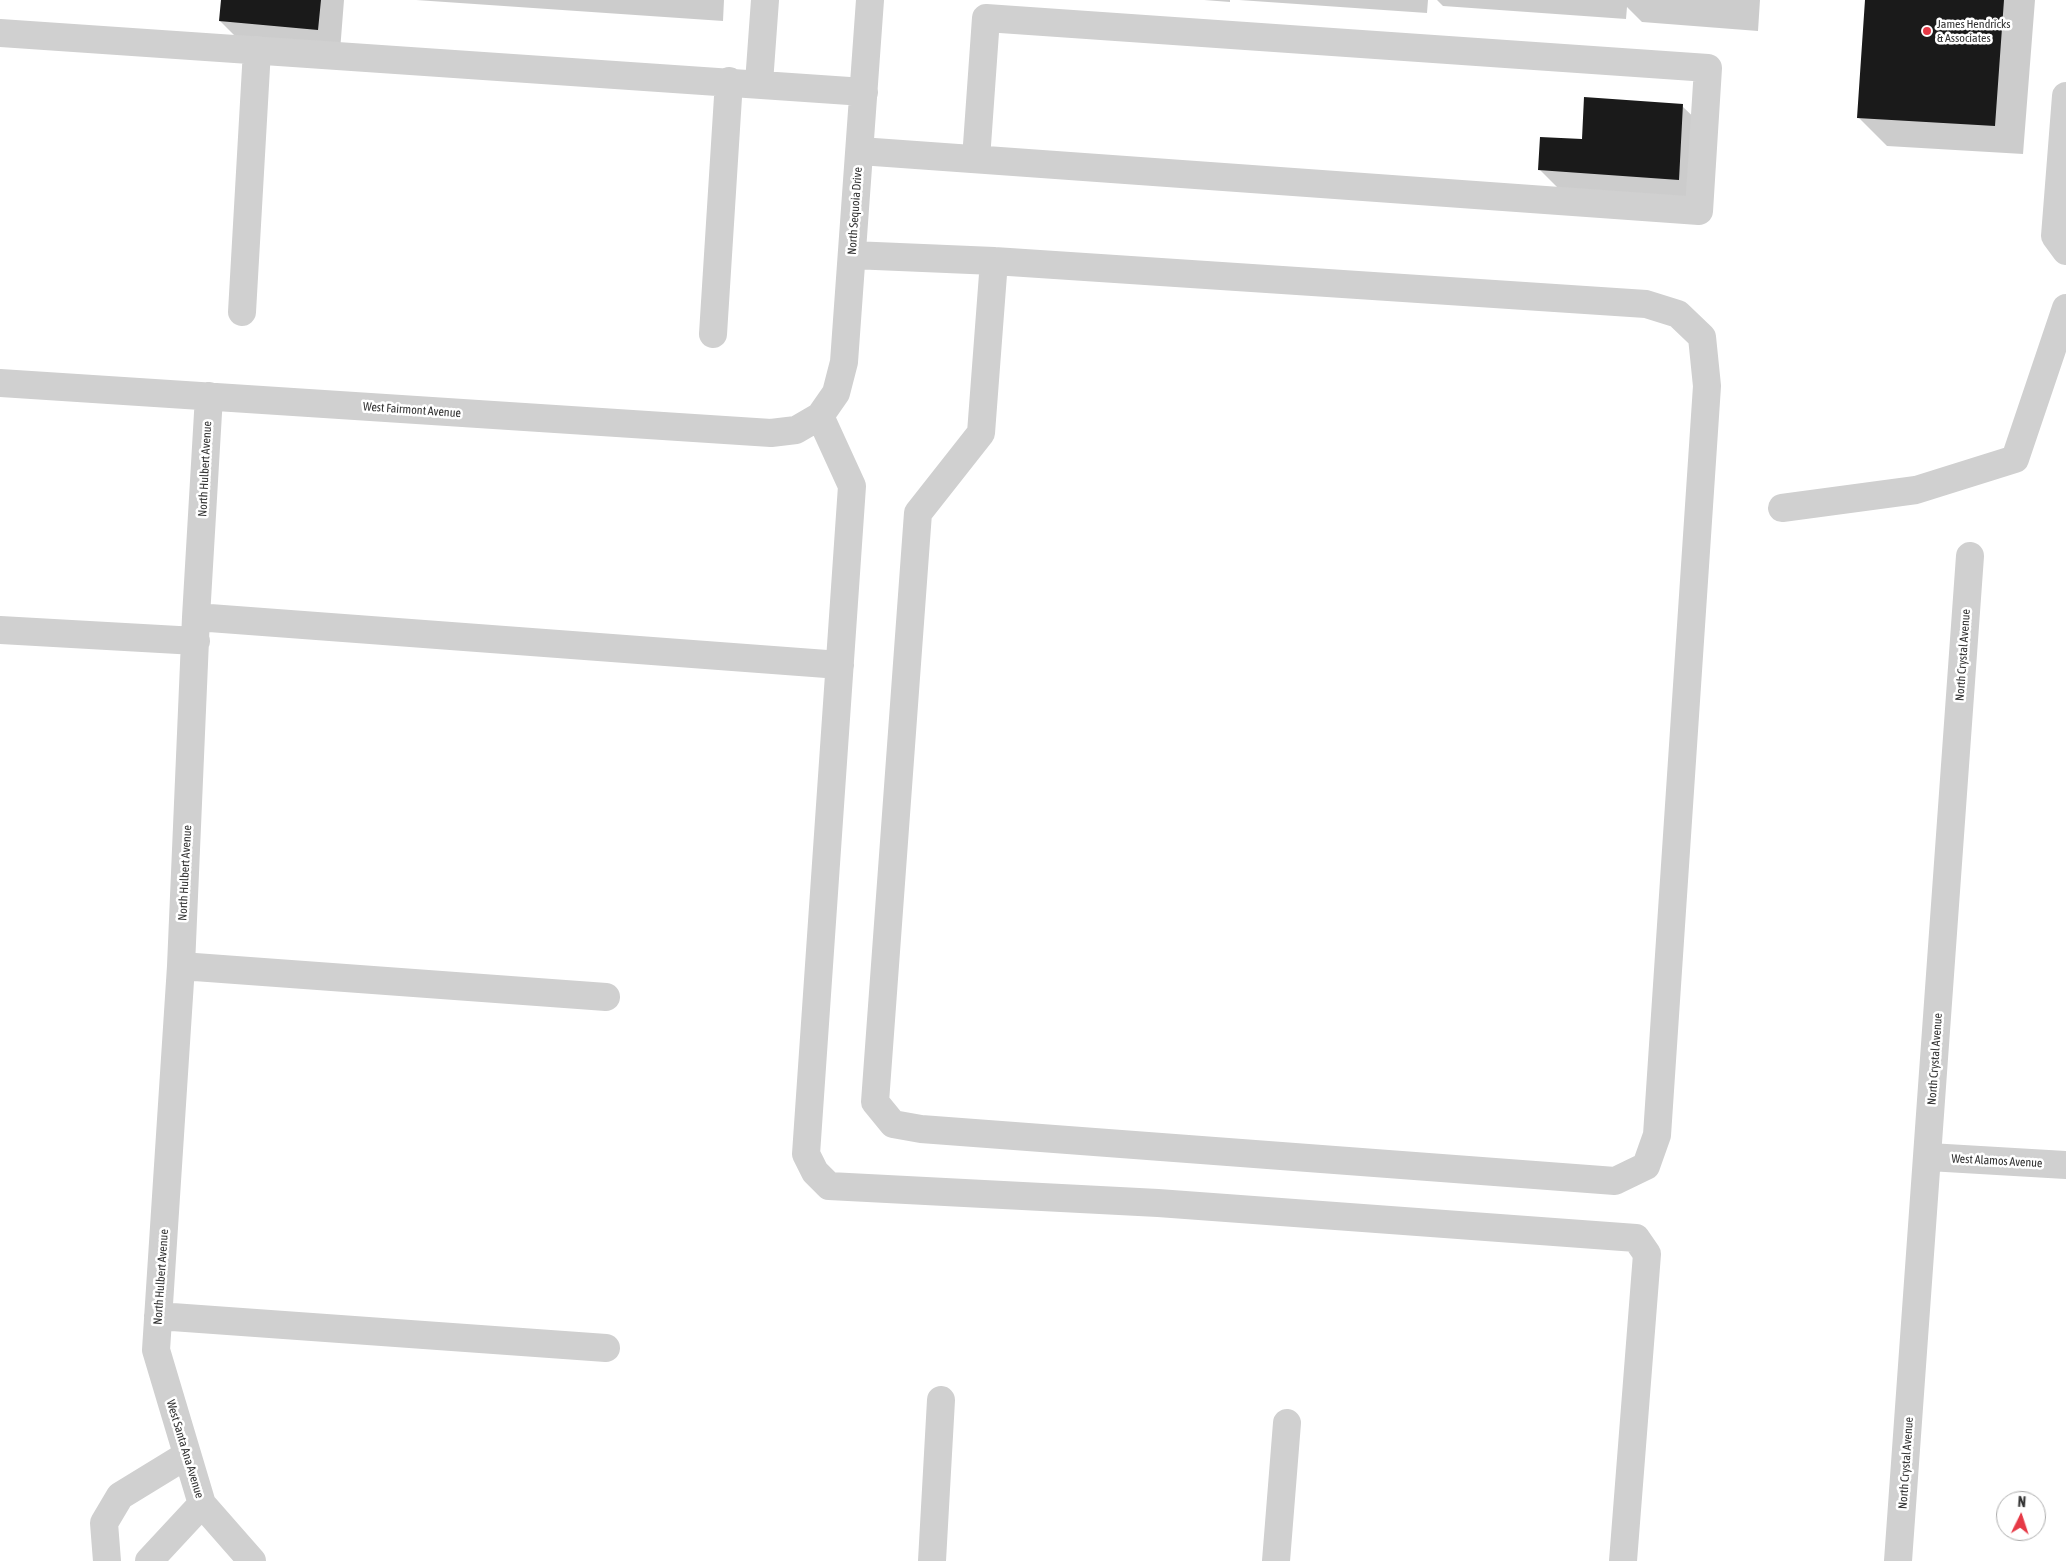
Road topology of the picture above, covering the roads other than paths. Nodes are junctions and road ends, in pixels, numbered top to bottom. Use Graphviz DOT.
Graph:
graph roads {
  1 [pos="765,0"];
  2 [pos="870,0"];
  3 [pos="979,9"];
  4 [pos="0,34"];
  5 [pos="257,50"];
  6 [pos="729,81"];
  7 [pos="759,84"];
  8 [pos="864,92"];
  9 [pos="2066,96"];
  10 [pos="860,151"];
  11 [pos="976,159"];
  12 [pos="2066,251"];
  13 [pos="852,255"];
  14 [pos="994,261"];
  15 [pos="2066,308"];
  16 [pos="242,312"];
  17 [pos="713,334"];
  18 [pos="0,383"];
  19 [pos="209,396"];
  20 [pos="820,416"];
  21 [pos="1782,508"];
  22 [pos="1970,556"];
  23 [pos="196,629"];
  24 [pos="0,630"];
  25 [pos="840,665"];
  26 [pos="180,966"];
  27 [pos="606,997"];
  28 [pos="1929,1157"];
  29 [pos="2066,1165"];
  30 [pos="158,1316"];
  31 [pos="606,1348"];
  32 [pos="156,1350"];
  33 [pos="941,1400"];
  34 [pos="1286,1423"];
  35 [pos="187,1455"];
  36 [pos="202,1504"];
  37 [pos="107,1561"];
  38 [pos="149,1561"];
  39 [pos="252,1561"];
  40 [pos="932,1561"];
  41 [pos="1276,1561"];
  42 [pos="1623,1561"];
  43 [pos="1898,1561"];
  1 -- 7 [label="street"];
  2 -- 8 [label="street, North Sequoia Drive"];
  3 -- 11 [label="street"];
  3 -- 11 [label="street"];
  4 -- 5 [label="street"];
  5 -- 6 [label="street"];
  5 -- 16 [label="street"];
  6 -- 7 [label="street"];
  6 -- 17 [label="street"];
  7 -- 8 [label="street"];
  8 -- 10 [label="street, North Sequoia Drive"];
  9 -- 12 [label="street"];
  10 -- 11 [label="street"];
  10 -- 13 [label="street, North Sequoia Drive"];
  13 -- 14 [label="street"];
  13 -- 20 [label="street, North Sequoia Drive"];
  14 -- 14 [label="street"];
  15 -- 21 [label="street"];
  18 -- 19 [label="street, West Fairmont Avenue"];
  19 -- 20 [label="street, West Fairmont Avenue"];
  19 -- 23 [label="street, North Hulbert Avenue"];
  20 -- 25 [label="street"];
  22 -- 28 [label="street, North Crystal Avenue"];
  23 -- 24 [label="street"];
  23 -- 25 [label="street"];
  23 -- 26 [label="street, North Hulbert Avenue"];
  25 -- 42 [label="street"];
  26 -- 27 [label="street"];
  26 -- 30 [label="street, North Hulbert Avenue"];
  28 -- 29 [label="street, West Alamos Avenue"];
  28 -- 43 [label="street, North Crystal Avenue"];
  30 -- 31 [label="street"];
  30 -- 32 [label="street, North Hulbert Avenue"];
  32 -- 35 [label="street, West Santa Ana Avenue"];
  33 -- 40 [label="street"];
  34 -- 41 [label="street"];
  35 -- 36 [label="street, West Santa Ana Avenue"];
  35 -- 37 [label="street"];
  36 -- 38 [label="street"];
  36 -- 39 [label="street, West Santa Ana Avenue"];
}
